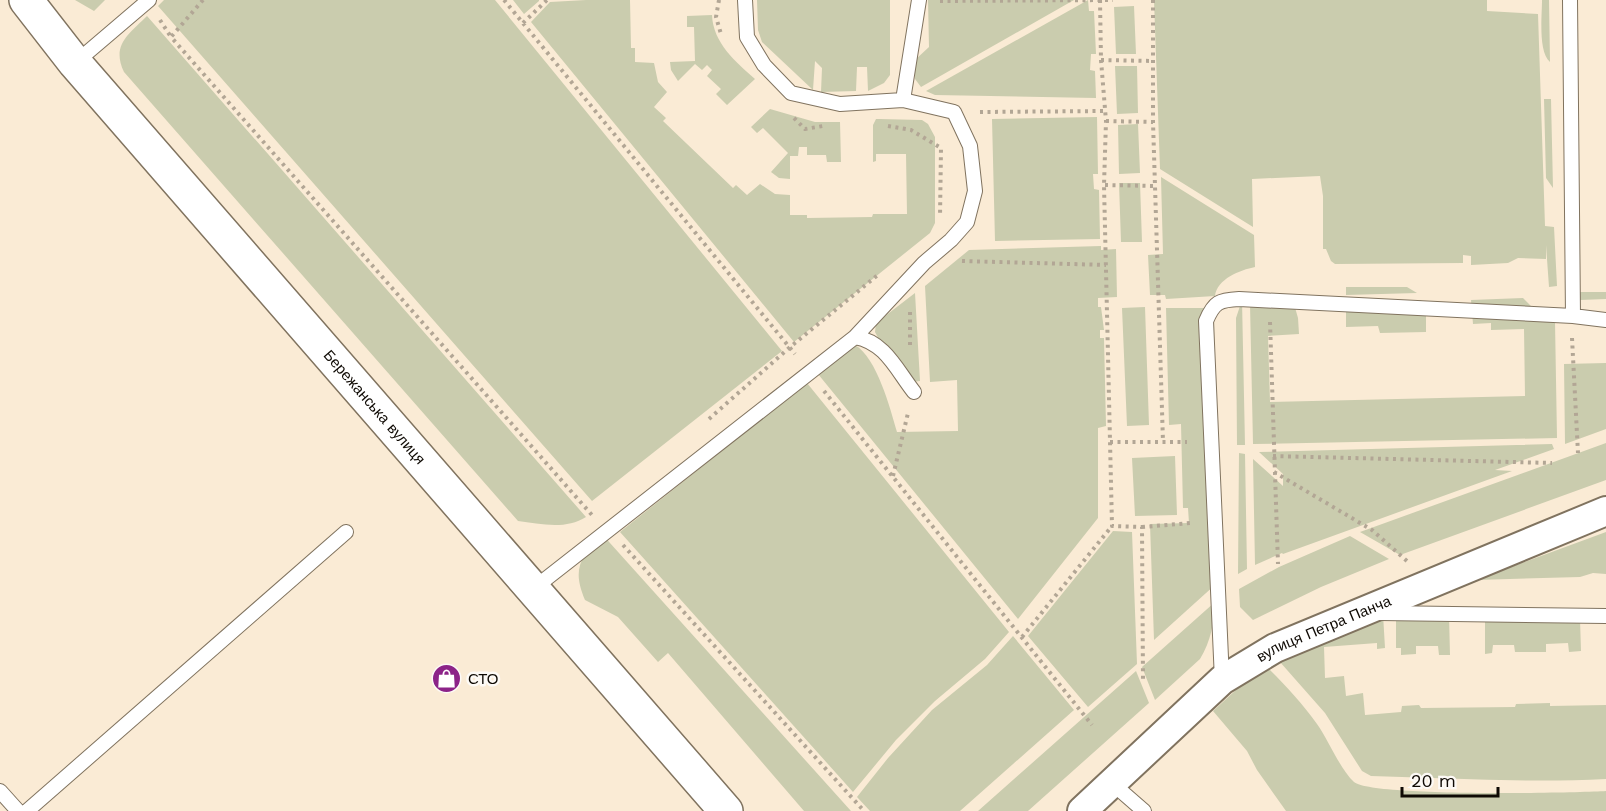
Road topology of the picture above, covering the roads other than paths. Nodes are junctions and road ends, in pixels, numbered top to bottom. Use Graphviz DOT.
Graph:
graph roads {
  1 [pos="26,0"];
  2 [pos="149,0"];
  3 [pos="745,0"];
  4 [pos="919,0"];
  5 [pos="1570,0"];
  6 [pos="75,63"];
  7 [pos="903,100"];
  8 [pos="1572,316"];
  9 [pos="1606,320"];
  10 [pos="855,337"];
  11 [pos="914,392"];
  12 [pos="1606,511"];
  13 [pos="346,532"];
  14 [pos="533,589"];
  15 [pos="1363,612"];
  16 [pos="1606,616"];
  17 [pos="1222,680"];
  18 [pos="1113,784"];
  19 [pos="0,791"];
  20 [pos="18,811"];
  21 [pos="27,811"];
  22 [pos="726,811"];
  23 [pos="1082,811"];
  24 [pos="1144,811"];
  1 -- 6 [label="street, Бережанська вулиця"];
  2 -- 6 [label="lane"];
  3 -- 7 [label="lane"];
  4 -- 7 [label="lane"];
  5 -- 8 [label="lane"];
  6 -- 14 [label="street, Бережанська вулиця"];
  7 -- 10 [label="lane"];
  8 -- 9 [label="lane"];
  8 -- 17 [label="lane"];
  10 -- 11 [label="lane"];
  10 -- 14 [label="lane"];
  12 -- 15 [label="street, вулиця Петра Панча"];
  13 -- 21 [label="lane"];
  14 -- 22 [label="street, Бережанська вулиця"];
  15 -- 16 [label="lane"];
  15 -- 17 [label="street, вулиця Петра Панча"];
  17 -- 18 [label="street, вулиця Петра Панча"];
  18 -- 23 [label="street, вулиця Петра Панча"];
  18 -- 24 [label="lane"];
  19 -- 20 [label="lane"];
}
